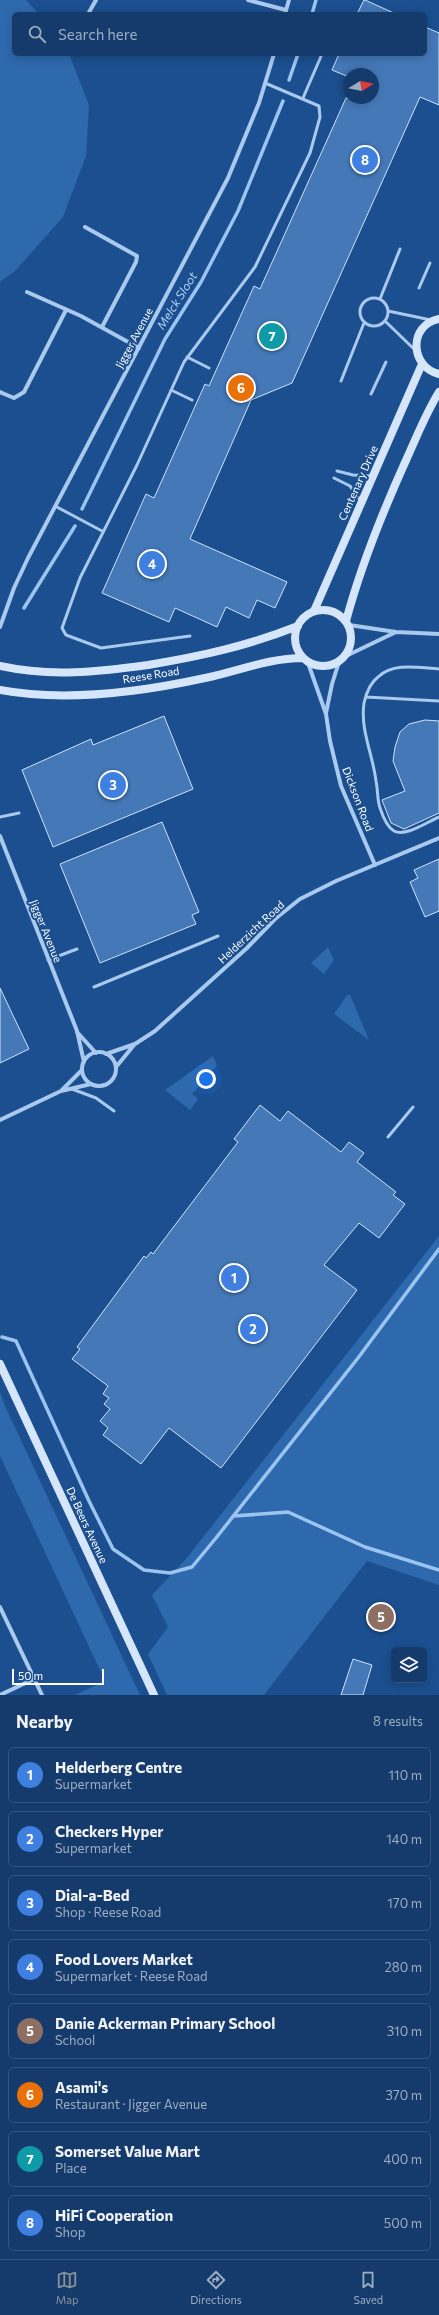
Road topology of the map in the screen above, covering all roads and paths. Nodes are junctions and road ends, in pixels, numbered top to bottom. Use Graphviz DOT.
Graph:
graph roads {
  1 [pos="96,0"];
  2 [pos="248,0"];
  3 [pos="288,0"];
  4 [pos="89,12"];
  5 [pos="285,12"];
  6 [pos="273,56"];
  7 [pos="321,56"];
  8 [pos="266,83"];
  9 [pos="303,98"];
  10 [pos="85,227"];
  11 [pos="400,249"];
  12 [pos="430,263"];
  13 [pos="419,288"];
  14 [pos="27,292"];
  15 [pos="380,299"];
  16 [pos="66,310"];
  17 [pos="388,310"];
  18 [pos="437,318"];
  19 [pos="385,321"];
  20 [pos="364,323"];
  21 [pos="102,327"];
  22 [pos="139,348"];
  23 [pos="416,351"];
  24 [pos="187,357"];
  25 [pos="386,362"];
  26 [pos="422,364"];
  27 [pos="209,368"];
  28 [pos="439,374"];
  29 [pos="341,381"];
  30 [pos="170,390"];
  31 [pos="0,392"];
  32 [pos="439,392"];
  33 [pos="371,394"];
  34 [pos="192,400"];
  35 [pos="337,471"];
  36 [pos="372,476"];
  37 [pos="334,478"];
  38 [pos="361,503"];
  39 [pos="55,506"];
  40 [pos="102,531"];
  41 [pos="314,611"];
  42 [pos="347,623"];
  43 [pos="298,626"];
  44 [pos="0,627"];
  45 [pos="396,632"];
  46 [pos="439,634"];
  47 [pos="190,636"];
  48 [pos="346,656"];
  49 [pos="306,660"];
  50 [pos="340,662"];
  51 [pos="0,666"];
  52 [pos="439,669"];
  53 [pos="0,690"];
  54 [pos="366,696"];
  55 [pos="439,702"];
  56 [pos="326,714"];
  57 [pos="19,813"];
  58 [pos="0,817"];
  59 [pos="439,817"];
  60 [pos="0,836"];
  61 [pos="439,838"];
  62 [pos="375,865"];
  63 [pos="218,936"];
  64 [pos="77,949"];
  65 [pos="48,960"];
  66 [pos="94,987"];
  67 [pos="77,1031"];
  68 [pos="135,1044"];
  69 [pos="96,1053"];
  70 [pos="106,1054"];
  71 [pos="84,1062"];
  72 [pos="116,1066"];
  73 [pos="82,1070"];
  74 [pos="91,1084"];
  75 [pos="72,1088"];
  76 [pos="61,1091"];
  77 [pos="413,1107"];
  78 [pos="114,1112"];
  79 [pos="0,1120"];
  80 [pos="388,1137"];
  81 [pos="0,1364"];
  82 [pos="0,1607"];
  83 [pos="34,1679"];
  84 [pos="0,1694"];
  85 [pos="42,1695"];
  86 [pos="154,1695"];
  1 -- 4 [label="street"];
  2 -- 5 [label="street"];
  3 -- 5 [label="street"];
  6 -- 8 [label="street, Jigger Avenue"];
  7 -- 9 [label="lane"];
  8 -- 9 [label="lane"];
  8 -- 22 [label="street, Jigger Avenue"];
  9 -- 24 [label="lane"];
  10 -- 21 [label="street"];
  11 -- 15 [label="lane"];
  12 -- 13 [label="lane"];
  14 -- 16 [label="street"];
  15 -- 17 [label="lane"];
  15 -- 20 [label="lane"];
  16 -- 21 [label="street"];
  16 -- 31 [label="street"];
  17 -- 18 [label="lane"];
  17 -- 19 [label="lane"];
  18 -- 23 [label="street"];
  19 -- 20 [label="lane"];
  19 -- 23 [label="lane"];
  20 -- 29 [label="lane"];
  21 -- 22 [label="street"];
  22 -- 39 [label="street, Jigger Avenue"];
  23 -- 26 [label="street"];
  24 -- 27 [label="lane"];
  24 -- 30 [label="lane"];
  25 -- 33 [label="lane"];
  26 -- 28 [label="street"];
  26 -- 36 [label="street, Centenary Drive"];
  30 -- 34 [label="lane"];
  30 -- 40 [label="lane"];
  32 -- 42 [label="street"];
  35 -- 36 [label="lane"];
  36 -- 38 [label="street, Centenary Drive"];
  37 -- 38 [label="lane"];
  38 -- 41 [label="street, Centenary Drive"];
  39 -- 40 [label="lane"];
  39 -- 44 [label="street, Jigger Avenue"];
  40 -- 47 [label="lane"];
  41 -- 42 [label="street"];
  41 -- 43 [label="street"];
  42 -- 45 [label="street"];
  42 -- 48 [label="street"];
  43 -- 49 [label="street"];
  43 -- 51 [label="street, Reese Road"];
  45 -- 46 [label="street"];
  45 -- 48 [label="street"];
  48 -- 50 [label="street"];
  49 -- 50 [label="street"];
  49 -- 53 [label="street, Reese Road"];
  49 -- 56 [label="street, Dickson Road"];
  50 -- 56 [label="street, Dickson Road"];
  52 -- 54 [label="lane"];
  54 -- 55 [label="lane"];
  54 -- 59 [label="lane"];
  56 -- 62 [label="street, Dickson Road"];
  57 -- 58 [label="lane"];
  60 -- 65 [label="street, Jigger Avenue"];
  61 -- 62 [label="street, Helderzicht Road"];
  62 -- 68 [label="street, Helderzicht Road"];
  63 -- 66 [label="lane"];
  64 -- 65 [label="lane"];
  65 -- 67 [label="street, Jigger Avenue"];
  67 -- 69 [label="street, Jigger Avenue"];
  67 -- 71 [label="street, Jigger Avenue"];
  68 -- 70 [label="street, Helderzicht Road"];
  68 -- 72 [label="street, Helderzicht Road"];
  69 -- 70 [label="street"];
  69 -- 71 [label="street"];
  70 -- 72 [label="street"];
  71 -- 73 [label="street"];
  72 -- 74 [label="street"];
  73 -- 74 [label="street"];
  73 -- 76 [label="street"];
  74 -- 75 [label="street"];
  75 -- 76 [label="street"];
  75 -- 78 [label="lane"];
  76 -- 79 [label="street"];
  77 -- 80 [label="lane"];
  81 -- 86 [label="street, De Beers Avenue"];
  82 -- 83 [label="street"];
  83 -- 84 [label="street"];
  83 -- 85 [label="street"];
}
